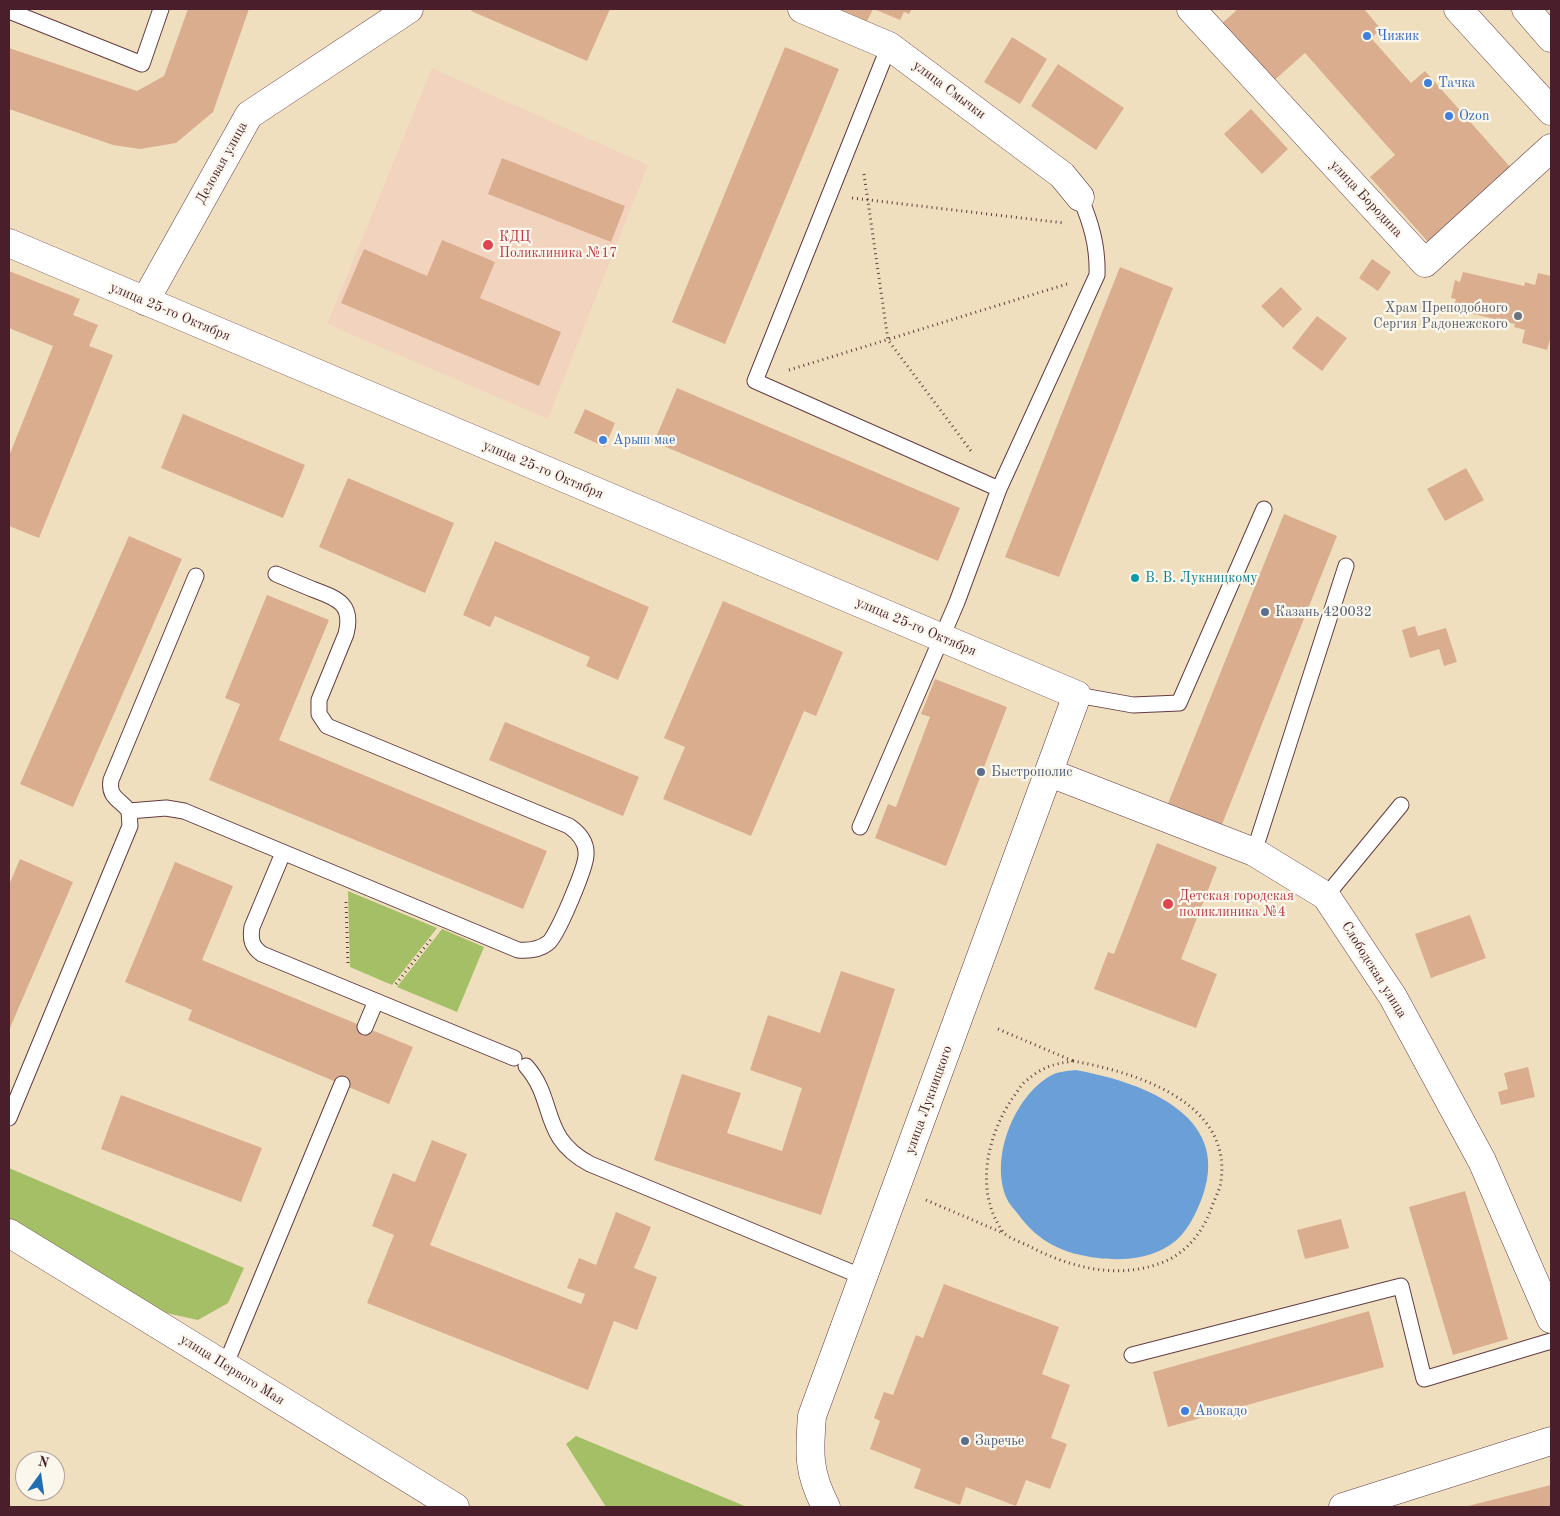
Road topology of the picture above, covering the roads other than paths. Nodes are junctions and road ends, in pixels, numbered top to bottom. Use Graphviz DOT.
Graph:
graph roads {
  1 [pos="161,9"];
  2 [pos="409,9"];
  3 [pos="802,9"];
  4 [pos="1191,9"];
  5 [pos="1458,9"];
  6 [pos="1526,9"];
  7 [pos="9,11"];
  8 [pos="1551,38"];
  9 [pos="889,46"];
  10 [pos="1551,111"];
  11 [pos="1551,148"];
  12 [pos="1080,197"];
  13 [pos="9,243"];
  14 [pos="145,301"];
  15 [pos="999,489"];
  16 [pos="1264,509"];
  17 [pos="1346,566"];
  18 [pos="276,574"];
  19 [pos="196,576"];
  20 [pos="942,638"];
  21 [pos="1077,695"];
  22 [pos="1050,773"];
  23 [pos="1401,806"];
  24 [pos="128,811"];
  25 [pos="860,827"];
  26 [pos="1254,852"];
  27 [pos="283,853"];
  28 [pos="1326,896"];
  29 [pos="378,1002"];
  30 [pos="365,1027"];
  31 [pos="342,1084"];
  32 [pos="9,1118"];
  33 [pos="9,1233"];
  34 [pos="863,1278"];
  35 [pos="1551,1319"];
  36 [pos="1551,1341"];
  37 [pos="1132,1355"];
  38 [pos="225,1366"];
  39 [pos="1551,1441"];
  40 [pos="455,1507"];
  41 [pos="826,1507"];
  42 [pos="1343,1507"];
  1 -- 7 [label="lane"];
  2 -- 14 [label="street, Деловая улица"];
  3 -- 9 [label="street, улица Смычки"];
  4 -- 11 [label="street, улица Бородина"];
  5 -- 10 [label="street"];
  6 -- 8 [label="street"];
  9 -- 12 [label="street, улица Смычки"];
  9 -- 15 [label="lane"];
  12 -- 15 [label="lane"];
  13 -- 14 [label="street, улица 25-го Октября"];
  14 -- 20 [label="street, улица 25-го Октября"];
  15 -- 20 [label="lane"];
  16 -- 21 [label="lane"];
  17 -- 26 [label="lane"];
  18 -- 27 [label="lane"];
  19 -- 24 [label="lane"];
  20 -- 21 [label="street, улица 25-го Октября"];
  20 -- 25 [label="lane"];
  21 -- 22 [label="street, улица Лукницкого"];
  22 -- 26 [label="street, Слободская улица"];
  22 -- 34 [label="street, улица Лукницкого"];
  23 -- 28 [label="lane"];
  24 -- 27 [label="lane"];
  24 -- 32 [label="lane"];
  26 -- 28 [label="street, Слободская улица"];
  27 -- 29 [label="lane"];
  28 -- 35 [label="street, Слободская улица"];
  29 -- 30 [label="lane"];
  29 -- 34 [label="lane"];
  31 -- 38 [label="lane"];
  33 -- 38 [label="street, улица Первого Мая"];
  34 -- 41 [label="street, улица Лукницкого"];
  36 -- 37 [label="lane"];
  38 -- 40 [label="street, улица Первого Мая"];
  39 -- 42 [label="street"];
}
